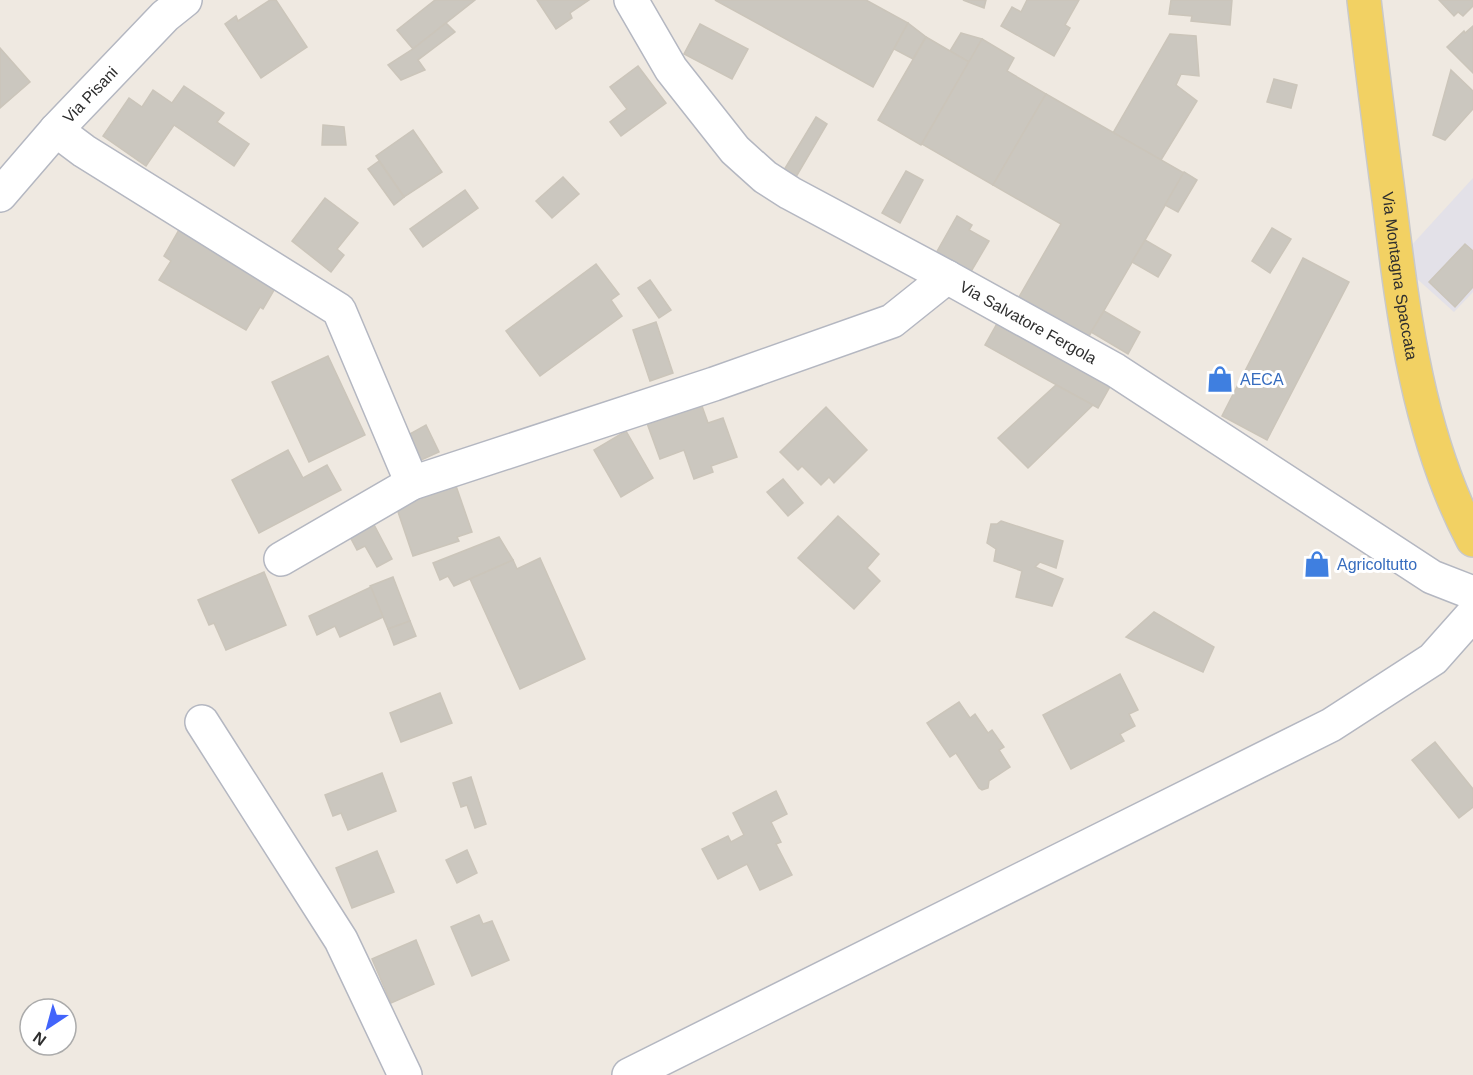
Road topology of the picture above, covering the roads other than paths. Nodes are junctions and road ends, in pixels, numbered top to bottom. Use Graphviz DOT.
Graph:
graph roads {
  1 [pos="631,0"];
  2 [pos="1364,0"];
  3 [pos="168,5"];
  4 [pos="56,130"];
  5 [pos="0,195"];
  6 [pos="947,277"];
  7 [pos="412,483"];
  8 [pos="1473,540"];
  9 [pos="280,559"];
  10 [pos="1473,593"];
  11 [pos="1473,614"];
  12 [pos="202,722"];
  13 [pos="405,1075"];
  14 [pos="629,1075"];
  1 -- 6 [label="street, Via Salvatore Fergola"];
  2 -- 8 [label="main road, Via Montagna Spaccata"];
  3 -- 4 [label="street, Via Pisani"];
  4 -- 5 [label="street, Via Pisani"];
  4 -- 7 [label="street"];
  6 -- 7 [label="street"];
  6 -- 10 [label="street, Via Salvatore Fergola"];
  7 -- 9 [label="street"];
  11 -- 14 [label="street"];
  12 -- 13 [label="street"];
}
